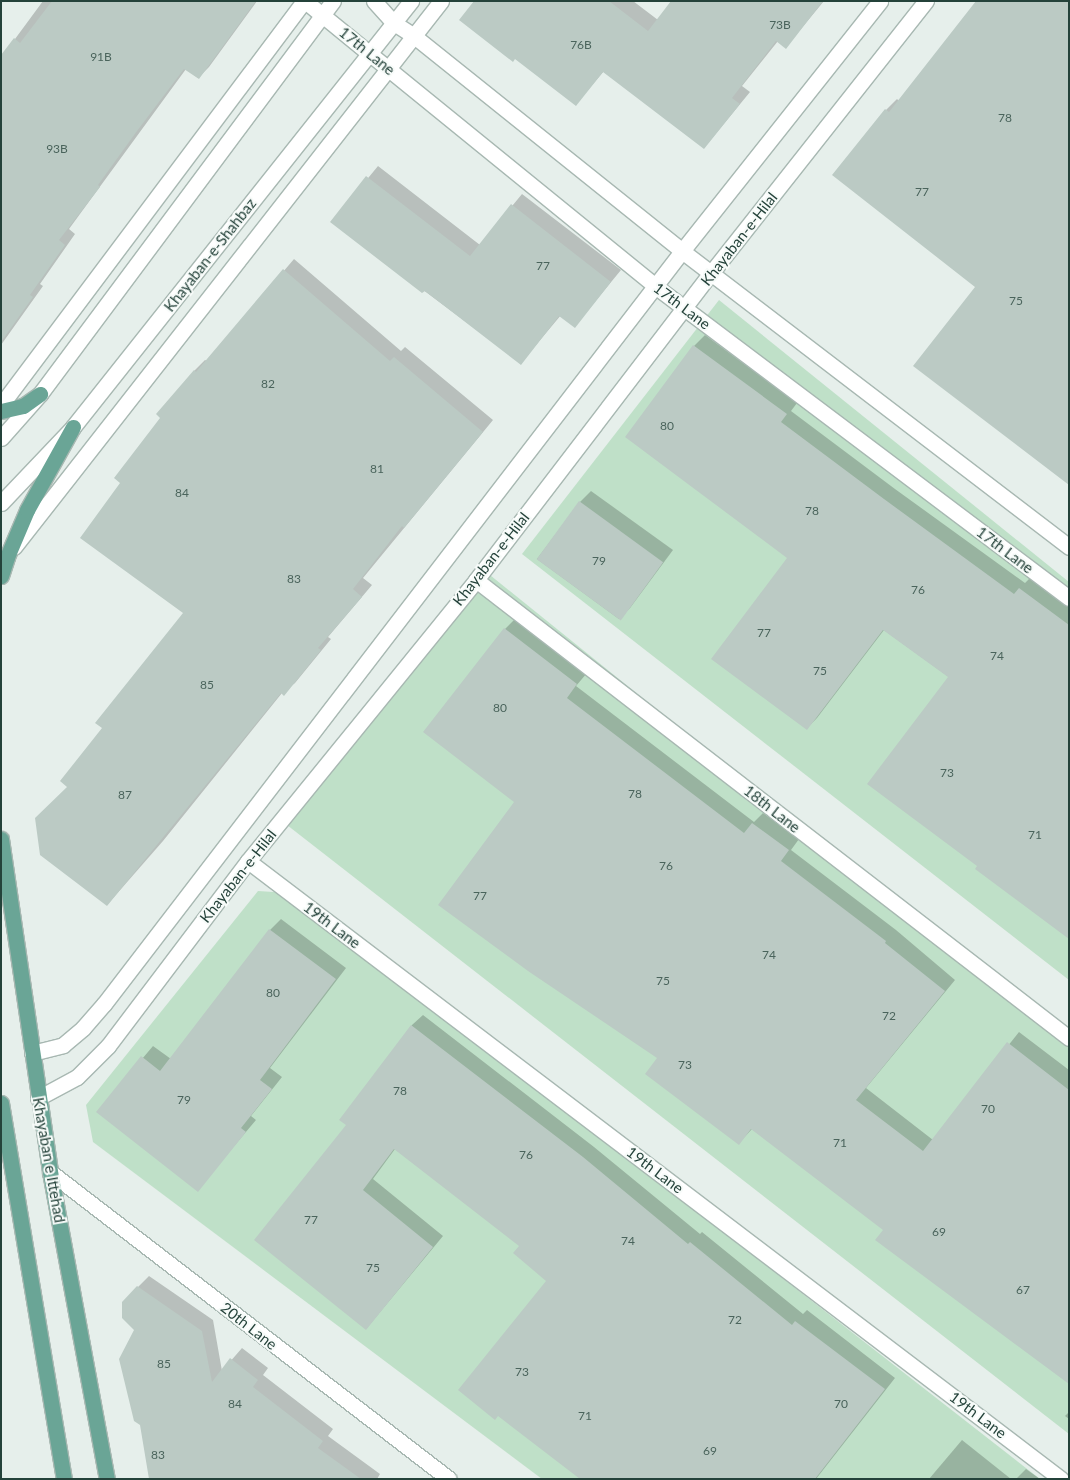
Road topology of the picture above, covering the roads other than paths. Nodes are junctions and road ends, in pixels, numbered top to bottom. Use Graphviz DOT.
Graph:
graph roads {
  1 [pos="304,1"];
  2 [pos="333,1"];
  3 [pos="374,1"];
  4 [pos="411,1"];
  5 [pos="441,1"];
  6 [pos="880,1"];
  7 [pos="926,1"];
  8 [pos="323,15"];
  9 [pos="394,23"];
  10 [pos="414,36"];
  11 [pos="370,54"];
  12 [pos="389,69"];
  13 [pos="682,251"];
  14 [pos="711,273"];
  15 [pos="655,286"];
  16 [pos="685,308"];
  17 [pos="40,394"];
  18 [pos="1,405"];
  19 [pos="1,411"];
  20 [pos="74,427"];
  21 [pos="1,438"];
  22 [pos="1,503"];
  23 [pos="1069,547"];
  24 [pos="7,557"];
  25 [pos="1,576"];
  26 [pos="476,580"];
  27 [pos="1069,598"];
  28 [pos="1,839"];
  29 [pos="248,862"];
  30 [pos="1069,1038"];
  31 [pos="32,1053"];
  32 [pos="38,1098"];
  33 [pos="1,1103"];
  34 [pos="50,1172"];
  35 [pos="64,1479"];
  36 [pos="107,1479"];
  37 [pos="449,1479"];
  38 [pos="1062,1479"];
  1 -- 8 [label="street, 17th Lane"];
  1 -- 18 [label="street"];
  2 -- 8 [label="street"];
  3 -- 9 [label="street"];
  4 -- 9 [label="street, Khayaban-e-Shahbaz"];
  5 -- 10 [label="street"];
  6 -- 13 [label="street"];
  7 -- 14 [label="street, Khayaban-e-Hilal"];
  8 -- 11 [label="street, 17th Lane"];
  8 -- 17 [label="street"];
  9 -- 10 [label="street"];
  9 -- 11 [label="street, Khayaban-e-Shahbaz"];
  10 -- 12 [label="street"];
  10 -- 13 [label="street"];
  11 -- 12 [label="street, 17th Lane"];
  11 -- 20 [label="street, Khayaban-e-Shahbaz"];
  12 -- 15 [label="street, 17th Lane"];
  12 -- 24 [label="street"];
  13 -- 14 [label="street"];
  13 -- 15 [label="street"];
  14 -- 16 [label="street, Khayaban-e-Hilal"];
  14 -- 23 [label="street"];
  15 -- 16 [label="street, 17th Lane"];
  15 -- 31 [label="street"];
  16 -- 26 [label="street, Khayaban-e-Hilal"];
  16 -- 27 [label="street, 17th Lane"];
  17 -- 19 [label="main road"];
  17 -- 21 [label="street"];
  20 -- 22 [label="street, Khayaban-e-Shahbaz"];
  20 -- 24 [label="main road"];
  24 -- 25 [label="main road"];
  26 -- 29 [label="street, Khayaban-e-Hilal"];
  26 -- 30 [label="street, 18th Lane"];
  28 -- 31 [label="main road, Khayaban e Ittehad"];
  29 -- 32 [label="street, Khayaban-e-Hilal"];
  29 -- 38 [label="street, 19th Lane"];
  31 -- 32 [label="main road, Khayaban e Ittehad"];
  32 -- 34 [label="main road, Khayaban e Ittehad"];
  33 -- 35 [label="main road"];
  34 -- 36 [label="main road, Khayaban e Ittehad"];
  34 -- 37 [label="street, 20th Lane"];
}
